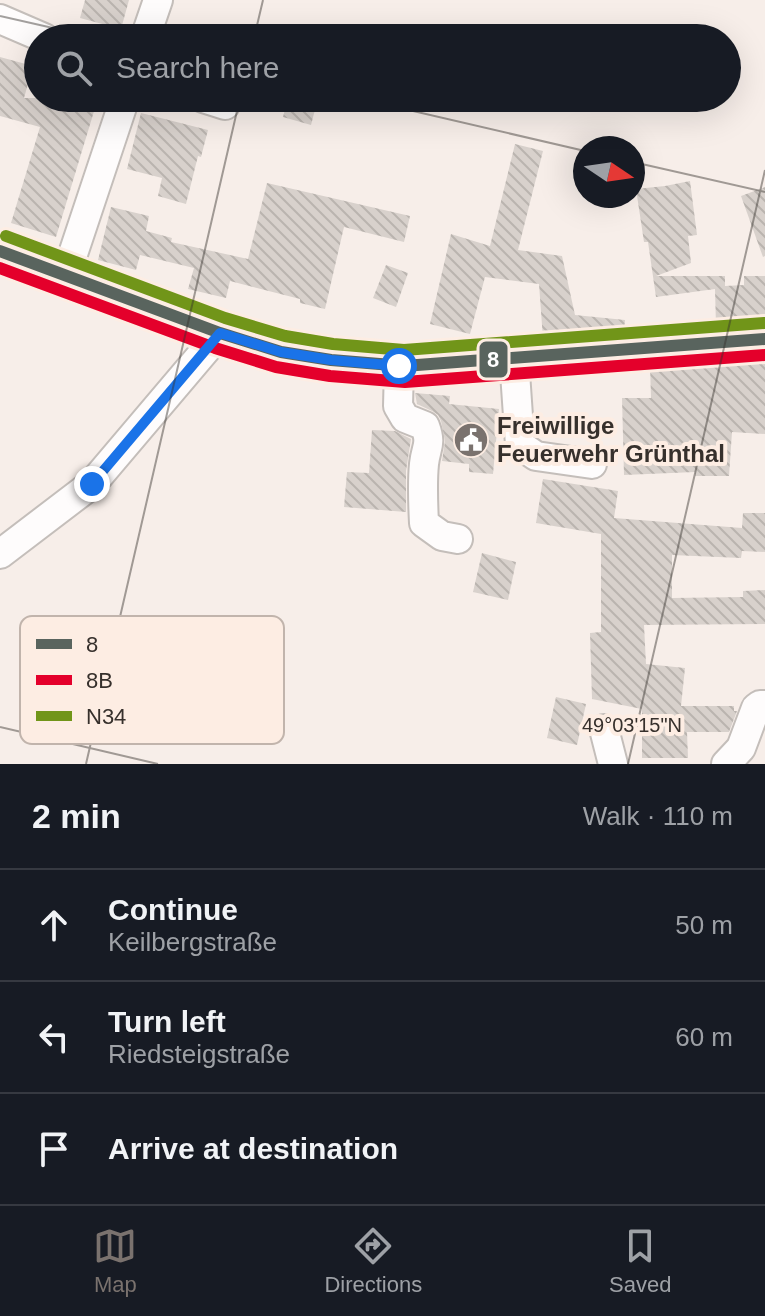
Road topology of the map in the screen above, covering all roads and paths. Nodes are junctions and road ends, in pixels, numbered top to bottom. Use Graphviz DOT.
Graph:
graph roads {
  1 [pos="158,0"];
  2 [pos="0,19"];
  3 [pos="150,24"];
  4 [pos="24,29"];
  5 [pos="120,112"];
  6 [pos="0,251"];
  7 [pos="66,275"];
  8 [pos="220,333"];
  9 [pos="765,339"];
  10 [pos="514,358"];
  11 [pos="399,366"];
  12 [pos="592,464"];
  13 [pos="458,539"];
  14 [pos="0,554"];
  15 [pos="765,705"];
  16 [pos="604,729"];
  17 [pos="613,764"];
  18 [pos="726,764"];
  1 -- 3 [label="street"];
  2 -- 4 [label="street"];
  5 -- 7 [label="street"];
  6 -- 7 [label="street"];
  7 -- 8 [label="street"];
  8 -- 11 [label="street"];
  8 -- 14 [label="street"];
  9 -- 10 [label="street"];
  10 -- 11 [label="street"];
  10 -- 12 [label="street"];
  11 -- 13 [label="street"];
  15 -- 18 [label="street"];
  16 -- 17 [label="street"];
}
